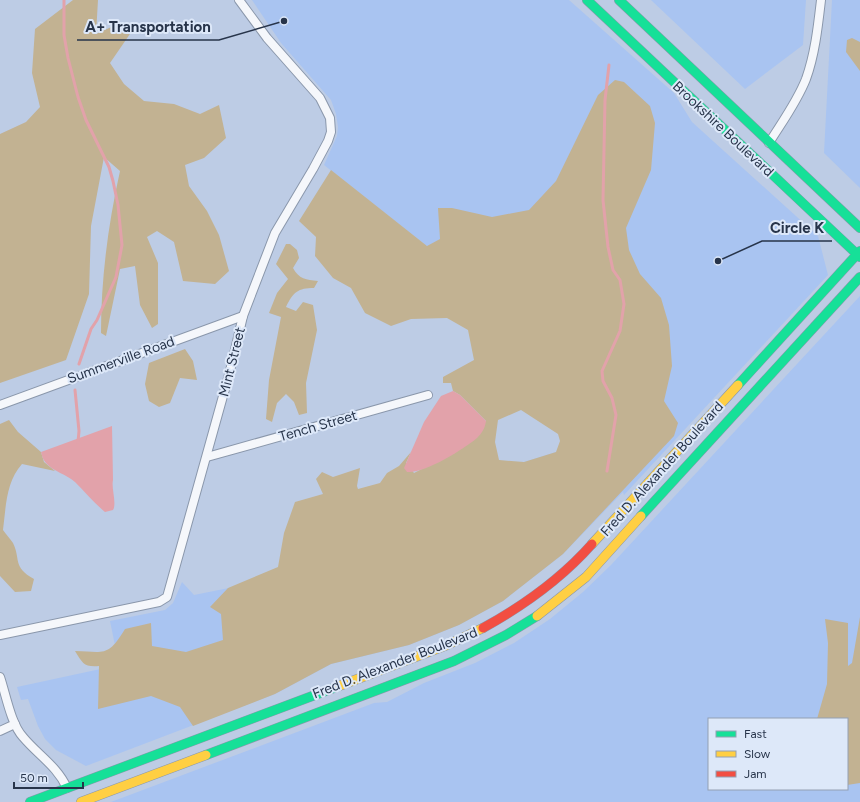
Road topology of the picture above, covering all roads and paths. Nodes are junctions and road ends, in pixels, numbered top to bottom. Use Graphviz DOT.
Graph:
graph roads {
  1 [pos="239,0"];
  2 [pos="587,0"];
  3 [pos="619,0"];
  4 [pos="821,0"];
  5 [pos="644,54"];
  6 [pos="692,87"];
  7 [pos="711,99"];
  8 [pos="769,143"];
  9 [pos="762,165"];
  10 [pos="836,206"];
  11 [pos="860,228"];
  12 [pos="859,254"];
  13 [pos="860,277"];
  14 [pos="243,316"];
  15 [pos="428,395"];
  16 [pos="0,405"];
  17 [pos="207,457"];
  18 [pos="0,635"];
  19 [pos="0,677"];
  20 [pos="352,680"];
  21 [pos="358,696"];
  22 [pos="15,724"];
  23 [pos="0,730"];
  24 [pos="66,788"];
  25 [pos="30,802"];
  26 [pos="81,802"];
  1 -- 14 [label="street, Mint Street"];
  2 -- 5 [label="main road, Brookshire Boulevard"];
  3 -- 8 [label="main road, Brookshire Boulevard"];
  4 -- 8 [label="street"];
  5 -- 6 [label="main road"];
  5 -- 9 [label="main road, Brookshire Boulevard"];
  7 -- 8 [label="main road"];
  8 -- 10 [label="main road, Brookshire Boulevard"];
  9 -- 10 [label="main road"];
  9 -- 12 [label="main road, Brookshire Boulevard"];
  10 -- 11 [label="main road, Brookshire Boulevard"];
  12 -- 20 [label="main road, Fred D. Alexander Boulevard"];
  13 -- 21 [label="main road, Fred D. Alexander Boulevard"];
  14 -- 16 [label="street, Summerville Road"];
  14 -- 17 [label="street, Mint Street"];
  15 -- 17 [label="street, Tench Street"];
  17 -- 18 [label="street, Mint Street"];
  19 -- 22 [label="street"];
  20 -- 21 [label="main road"];
  20 -- 24 [label="main road, Fred D. Alexander Boulevard"];
  21 -- 26 [label="main road, Fred D. Alexander Boulevard"];
  22 -- 23 [label="street"];
  22 -- 24 [label="street"];
  24 -- 25 [label="main road, Fred D. Alexander Boulevard"];
}
